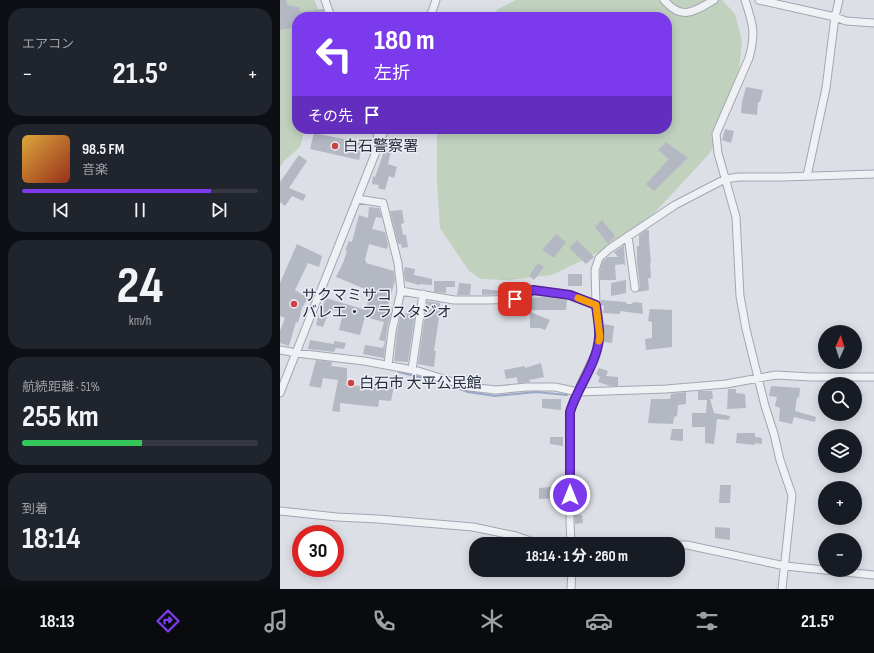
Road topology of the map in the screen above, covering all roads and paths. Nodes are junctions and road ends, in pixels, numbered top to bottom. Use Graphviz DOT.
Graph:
graph roads {
  1 [pos="325,0"];
  2 [pos="436,0"];
  3 [pos="664,0"];
  4 [pos="714,0"];
  5 [pos="745,0"];
  6 [pos="759,0"];
  7 [pos="839,0"];
  8 [pos="329,12"];
  9 [pos="432,12"];
  10 [pos="835,17"];
  11 [pos="874,23"];
  12 [pos="377,134"];
  13 [pos="383,134"];
  14 [pos="378,144"];
  15 [pos="874,174"];
  16 [pos="806,176"];
  17 [pos="725,179"];
  18 [pos="357,199"];
  19 [pos="628,236"];
  20 [pos="635,288"];
  21 [pos="400,291"];
  22 [pos="423,294"];
  23 [pos="596,305"];
  24 [pos="280,350"];
  25 [pos="296,353"];
  26 [pos="388,365"];
  27 [pos="412,370"];
  28 [pos="874,377"];
  29 [pos="757,378"];
  30 [pos="578,392"];
  31 [pos="280,393"];
  32 [pos="280,512"];
  33 [pos="519,537"];
  34 [pos="571,537"];
  35 [pos="685,545"];
  36 [pos="785,566"];
  37 [pos="874,575"];
  38 [pos="572,577"];
  39 [pos="571,589"];
  40 [pos="782,589"];
  1 -- 8 [label="street"];
  2 -- 9 [label="street"];
  3 -- 4 [label="street"];
  5 -- 17 [label="street"];
  6 -- 10 [label="street"];
  7 -- 10 [label="street"];
  10 -- 11 [label="street"];
  10 -- 16 [label="street"];
  12 -- 14 [label="street"];
  13 -- 14 [label="street"];
  14 -- 18 [label="street"];
  15 -- 16 [label="street"];
  16 -- 17 [label="street"];
  17 -- 19 [label="street"];
  17 -- 29 [label="street"];
  18 -- 21 [label="street"];
  18 -- 25 [label="street"];
  19 -- 20 [label="street"];
  19 -- 23 [label="street"];
  21 -- 22 [label="street"];
  21 -- 26 [label="street"];
  22 -- 23 [label="street"];
  22 -- 27 [label="street"];
  23 -- 30 [label="street"];
  24 -- 25 [label="street"];
  25 -- 26 [label="street"];
  25 -- 31 [label="street"];
  26 -- 27 [label="street"];
  27 -- 30 [label="street"];
  28 -- 29 [label="street"];
  29 -- 30 [label="street"];
  29 -- 36 [label="street"];
  30 -- 34 [label="street"];
  32 -- 33 [label="street"];
  35 -- 36 [label="street"];
  36 -- 37 [label="street"];
  36 -- 40 [label="street"];
  38 -- 39 [label="street"];
}
